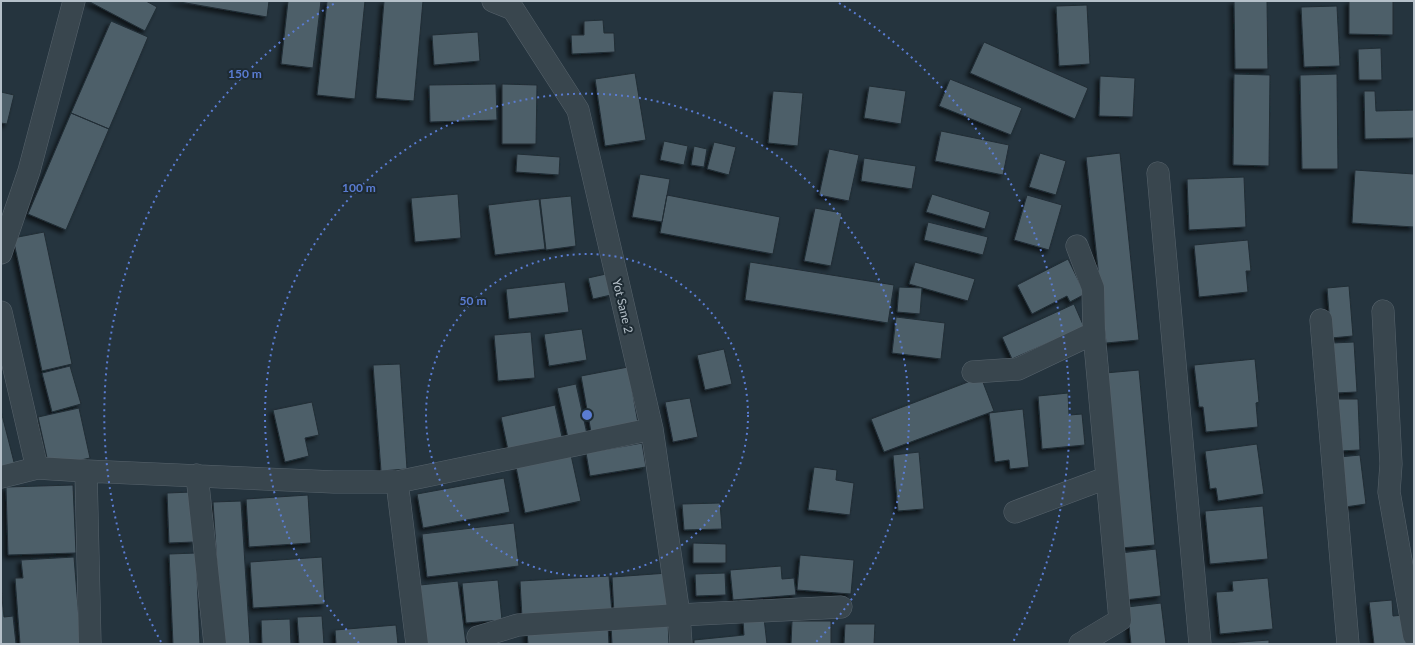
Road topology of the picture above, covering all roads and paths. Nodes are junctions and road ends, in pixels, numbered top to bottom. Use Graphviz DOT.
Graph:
graph roads {
  1 [pos="74,1"];
  2 [pos="493,1"];
  3 [pos="1158,173"];
  4 [pos="1078,246"];
  5 [pos="1,253"];
  6 [pos="1383,311"];
  7 [pos="1,312"];
  8 [pos="1321,320"];
  9 [pos="1094,333"];
  10 [pos="973,372"];
  11 [pos="652,429"];
  12 [pos="37,468"];
  13 [pos="86,471"];
  14 [pos="197,475"];
  15 [pos="1,477"];
  16 [pos="1106,478"];
  17 [pos="397,482"];
  18 [pos="1015,512"];
  19 [pos="841,607"];
  20 [pos="679,615"];
  21 [pos="519,635"];
  22 [pos="1414,635"];
  23 [pos="478,637"];
  24 [pos="90,644"];
  25 [pos="215,644"];
  26 [pos="417,644"];
  27 [pos="681,644"];
  28 [pos="1080,644"];
  29 [pos="1200,644"];
  30 [pos="1348,644"];
  1 -- 5 [label="street"];
  2 -- 11 [label="street, Yot Sane 2"];
  3 -- 29 [label="street"];
  4 -- 9 [label="street"];
  6 -- 22 [label="street"];
  7 -- 12 [label="street"];
  8 -- 30 [label="street"];
  9 -- 10 [label="street"];
  9 -- 16 [label="street"];
  11 -- 17 [label="street"];
  11 -- 20 [label="street, Yot Sane 2"];
  12 -- 13 [label="street"];
  12 -- 15 [label="street"];
  13 -- 14 [label="street"];
  13 -- 24 [label="street"];
  14 -- 17 [label="street"];
  14 -- 25 [label="street"];
  16 -- 18 [label="street"];
  16 -- 28 [label="street"];
  17 -- 26 [label="street"];
  19 -- 20 [label="street"];
  20 -- 21 [label="street"];
  20 -- 27 [label="street, Yot Sane 2"];
  21 -- 23 [label="street"];
}
